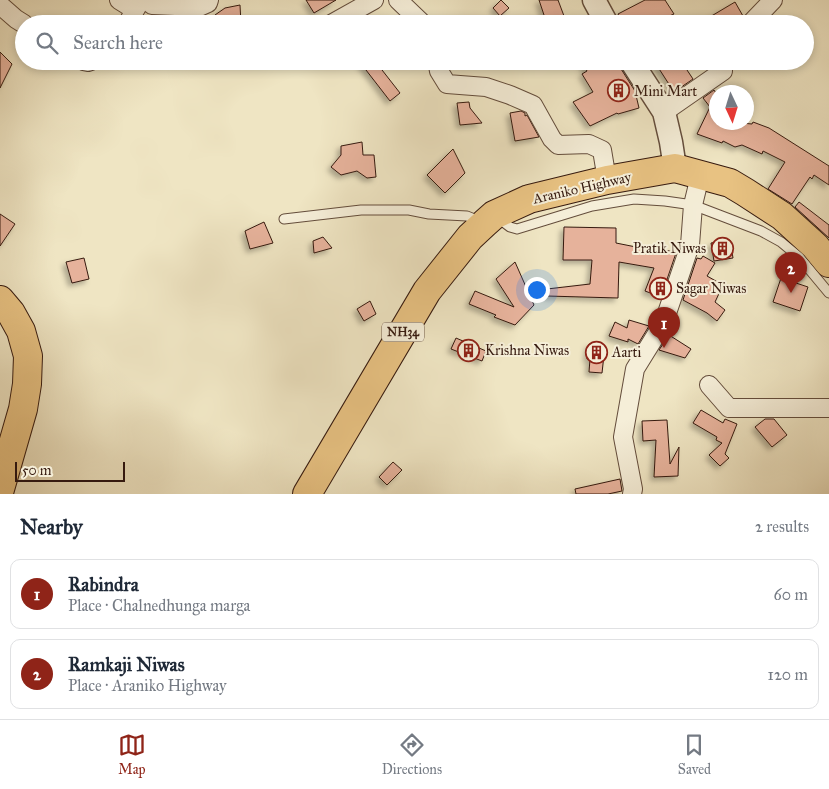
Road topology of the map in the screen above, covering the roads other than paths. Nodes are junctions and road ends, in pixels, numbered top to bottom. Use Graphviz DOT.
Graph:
graph roads {
  1 [pos="120,0"];
  2 [pos="209,0"];
  3 [pos="374,0"];
  4 [pos="398,0"];
  5 [pos="594,0"];
  6 [pos="773,0"];
  7 [pos="0,5"];
  8 [pos="137,8"];
  9 [pos="347,15"];
  10 [pos="414,15"];
  11 [pos="603,15"];
  12 [pos="759,15"];
  13 [pos="15,19"];
  14 [pos="439,70"];
  15 [pos="637,70"];
  16 [pos="723,70"];
  17 [pos="664,112"];
  18 [pos="687,172"];
  19 [pos="607,180"];
  20 [pos="693,205"];
  21 [pos="284,219"];
  22 [pos="489,219"];
  23 [pos="829,263"];
  24 [pos="829,293"];
  25 [pos="0,300"];
  26 [pos="709,385"];
  27 [pos="829,408"];
  28 [pos="0,489"];
  29 [pos="307,494"];
  30 [pos="632,494"];
  1 -- 8 [label="street"];
  2 -- 8 [label="street"];
  3 -- 9 [label="street"];
  4 -- 10 [label="street"];
  5 -- 11 [label="street"];
  6 -- 12 [label="street"];
  7 -- 13 [label="street"];
  14 -- 19 [label="street"];
  15 -- 17 [label="street"];
  16 -- 17 [label="street"];
  17 -- 18 [label="street"];
  18 -- 19 [label="highway, Araniko Highway / NH34"];
  18 -- 20 [label="street"];
  18 -- 23 [label="highway, Araniko Highway / NH34"];
  19 -- 22 [label="highway, Araniko Highway / NH34"];
  20 -- 22 [label="lane"];
  20 -- 24 [label="lane"];
  20 -- 30 [label="street"];
  21 -- 22 [label="lane"];
  22 -- 29 [label="highway, Araniko Highway / NH34"];
  25 -- 28 [label="highway"];
  26 -- 27 [label="street"];
}
